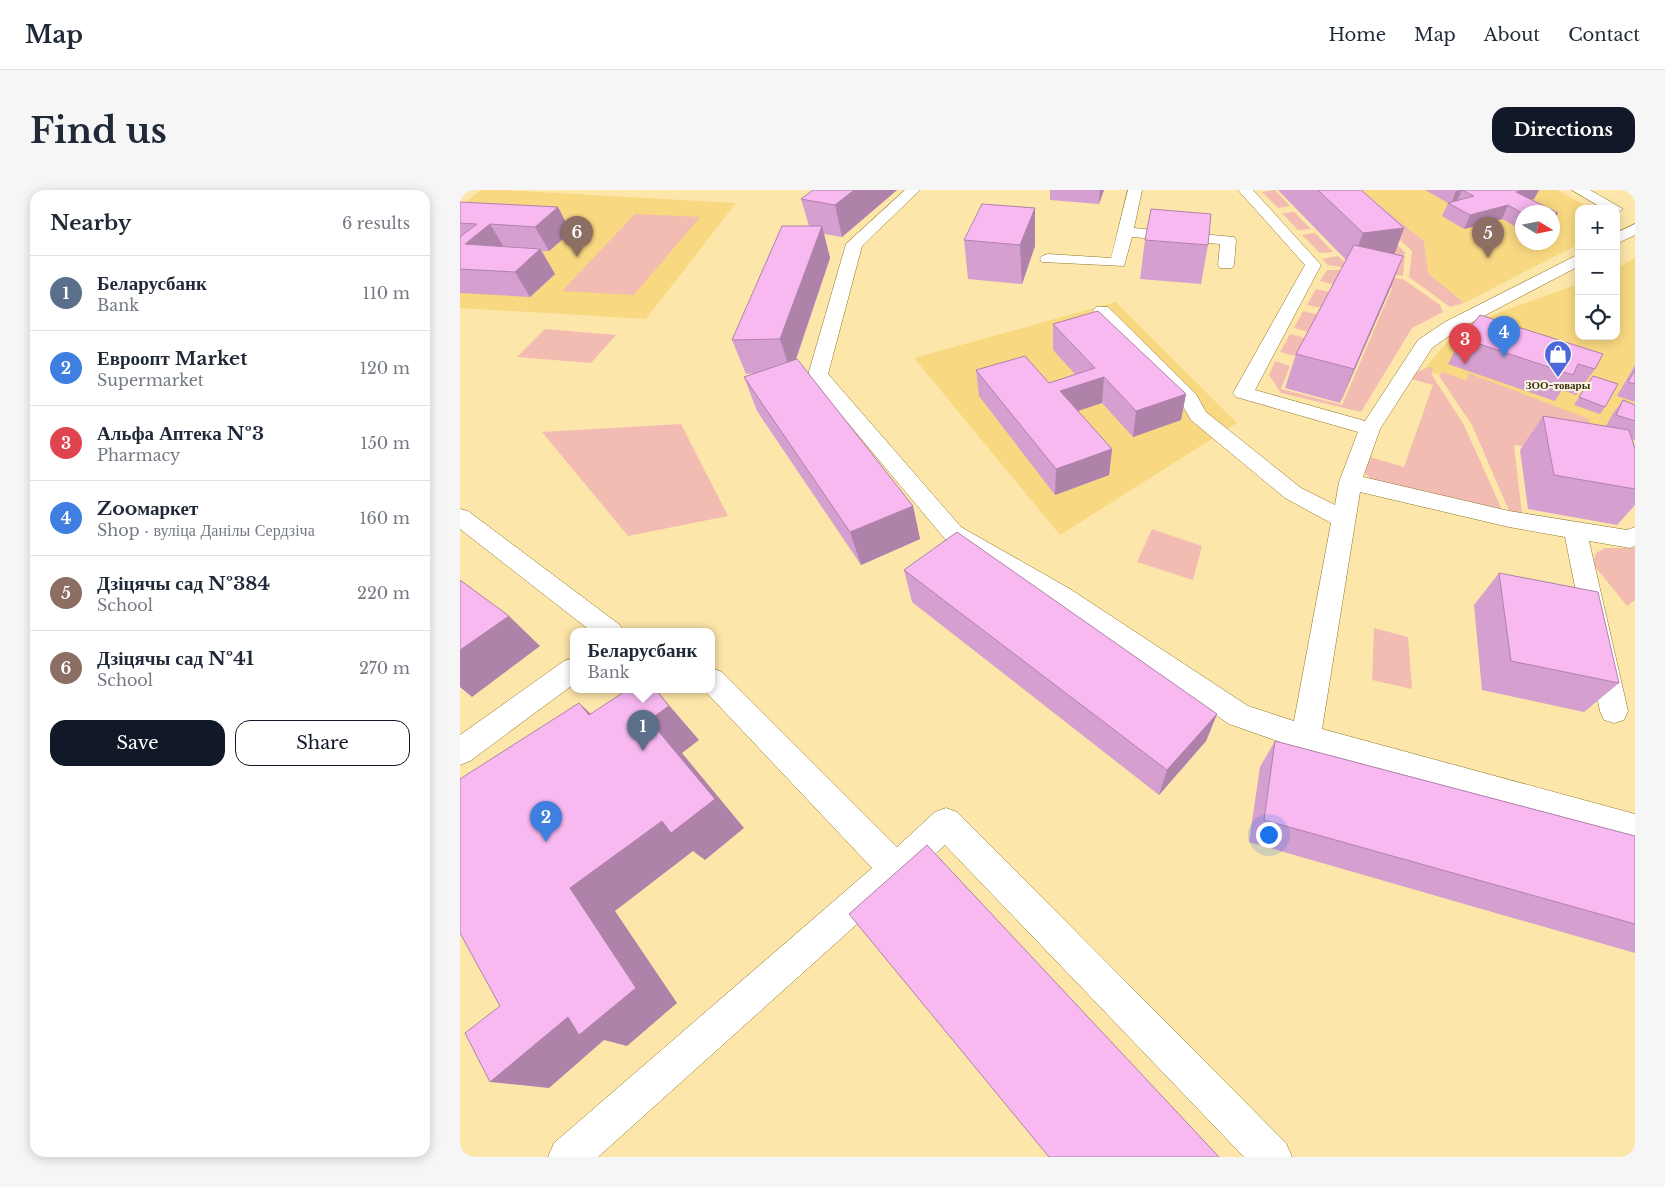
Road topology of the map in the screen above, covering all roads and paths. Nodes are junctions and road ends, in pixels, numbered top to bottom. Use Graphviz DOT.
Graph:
graph roads {
  1 [pos="913,190"];
  2 [pos="1136,190"];
  3 [pos="1245,190"];
  4 [pos="1579,190"];
  5 [pos="1608,205"];
  6 [pos="1620,211"];
  7 [pos="1635,218"];
  8 [pos="1635,229"];
  9 [pos="1126,232"];
  10 [pos="1620,237"];
  11 [pos="1048,259"];
  12 [pos="1575,261"];
  13 [pos="1226,265"];
  14 [pos="1102,311"];
  15 [pos="1370,429"];
  16 [pos="1350,482"];
  17 [pos="460,517"];
  18 [pos="1344,520"];
  19 [pos="1575,530"];
  20 [pos="1635,536"];
  21 [pos="607,628"];
  22 [pos="570,672"];
  23 [pos="715,683"];
  24 [pos="1614,710"];
  25 [pos="1306,738"];
  26 [pos="460,752"];
  27 [pos="1635,829"];
  28 [pos="896,869"];
  29 [pos="568,1157"];
  30 [pos="1272,1157"];
  1 -- 25 [label="street"];
  2 -- 9 [label="street"];
  3 -- 15 [label="street"];
  4 -- 5 [label="street"];
  6 -- 7 [label="street"];
  8 -- 10 [label="street"];
  9 -- 11 [label="street"];
  9 -- 13 [label="street"];
  12 -- 15 [label="street"];
  14 -- 18 [label="street"];
  15 -- 16 [label="street"];
  16 -- 18 [label="street"];
  16 -- 19 [label="street"];
  17 -- 21 [label="street"];
  18 -- 25 [label="street"];
  19 -- 20 [label="street"];
  19 -- 24 [label="street"];
  22 -- 26 [label="street"];
  23 -- 28 [label="street"];
  25 -- 27 [label="street"];
  28 -- 29 [label="street"];
  28 -- 30 [label="street"];
}
